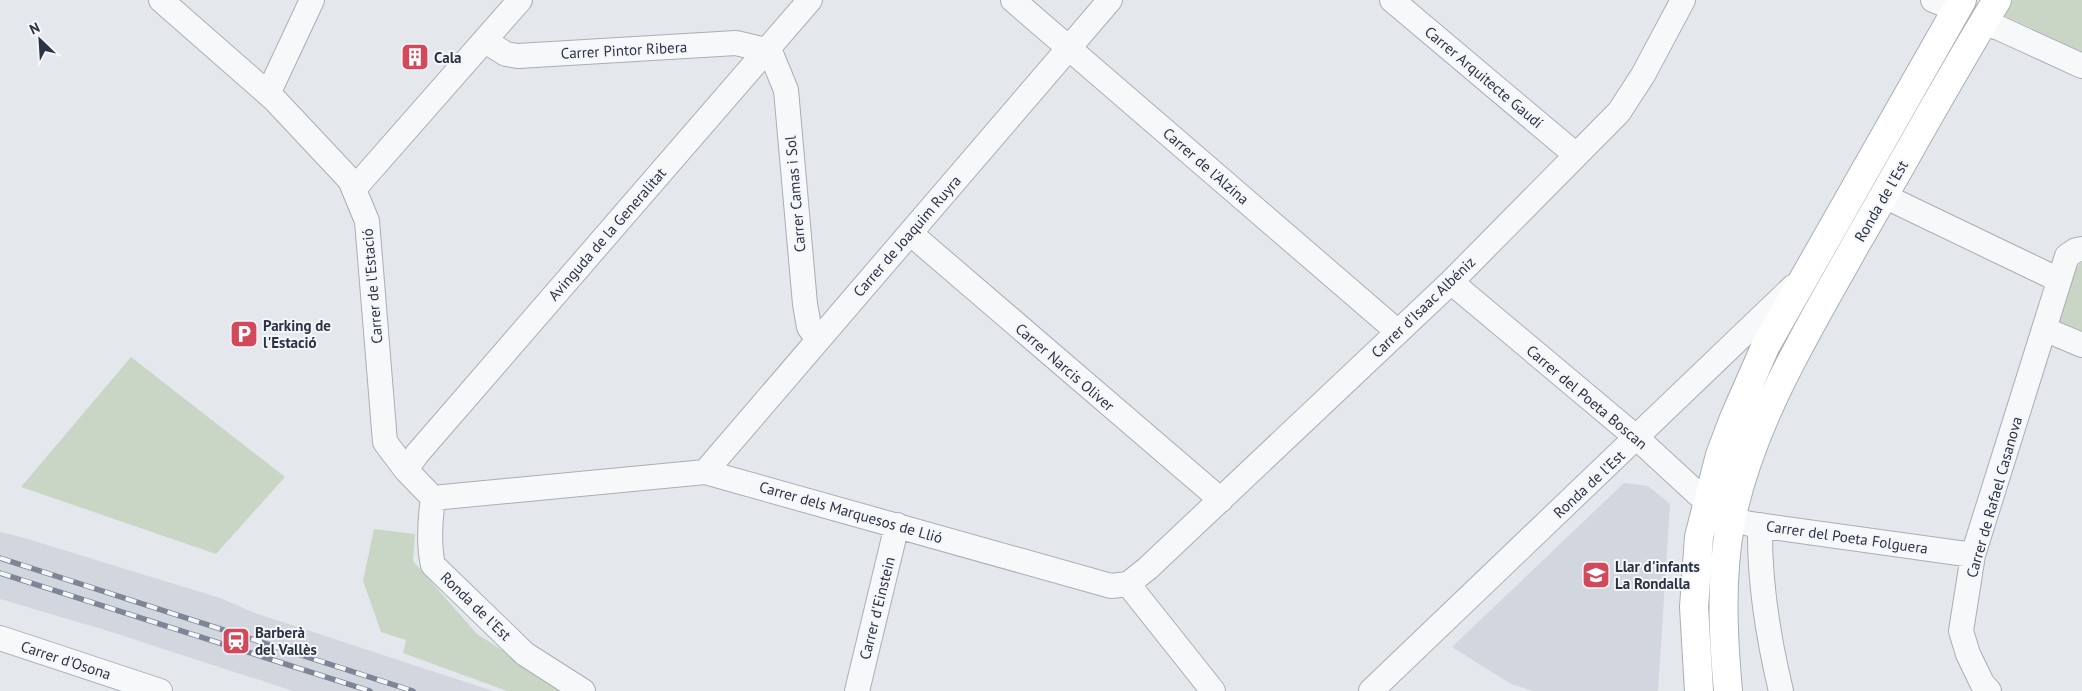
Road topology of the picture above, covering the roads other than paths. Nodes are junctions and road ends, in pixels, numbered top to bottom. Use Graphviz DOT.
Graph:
graph roads {
  1 [pos="161,0"];
  2 [pos="312,0"];
  3 [pos="520,0"];
  4 [pos="810,0"];
  5 [pos="1013,0"];
  6 [pos="1110,0"];
  7 [pos="1392,0"];
  8 [pos="1683,0"];
  9 [pos="1951,3"];
  10 [pos="1990,11"];
  11 [pos="484,41"];
  12 [pos="1069,48"];
  13 [pos="766,50"];
  14 [pos="2082,66"];
  15 [pos="268,94"];
  16 [pos="1576,155"];
  17 [pos="354,189"];
  18 [pos="1884,196"];
  19 [pos="910,233"];
  20 [pos="2082,249"];
  21 [pos="1806,275"];
  22 [pos="2059,280"];
  23 [pos="1451,282"];
  24 [pos="2044,329"];
  25 [pos="1398,332"];
  26 [pos="818,340"];
  27 [pos="2082,345"];
  28 [pos="1638,438"];
  29 [pos="406,470"];
  30 [pos="705,472"];
  31 [pos="433,498"];
  32 [pos="1221,500"];
  33 [pos="1720,512"];
  34 [pos="897,525"];
  35 [pos="1760,525"];
  36 [pos="1973,555"];
  37 [pos="1128,584"];
  38 [pos="0,638"];
  39 [pos="160,691"];
  40 [pos="583,691"];
  41 [pos="857,691"];
  42 [pos="1213,691"];
  43 [pos="1372,691"];
  44 [pos="1699,691"];
  45 [pos="1728,691"];
  46 [pos="1782,691"];
  47 [pos="1989,691"];
  1 -- 15 [label="street, Carrer de l'Estació"];
  2 -- 15 [label="street"];
  3 -- 11 [label="street"];
  4 -- 13 [label="street, Avinguda de la Generalitat"];
  5 -- 12 [label="street, Carrer de l'Alzina"];
  6 -- 12 [label="street, Carrer de Joaquim Ruyra"];
  7 -- 16 [label="street, Carrer Arquitecte Gaudí"];
  8 -- 16 [label="street, Carrer d'Isaac Albéniz"];
  9 -- 21 [label="street, Ronda de l'Est"];
  10 -- 14 [label="street"];
  10 -- 18 [label="street, Ronda de l'Est"];
  11 -- 13 [label="street, Carrer Pintor Ribera"];
  11 -- 17 [label="street"];
  12 -- 19 [label="street, Carrer de Joaquim Ruyra"];
  12 -- 25 [label="street, Carrer de l'Alzina"];
  13 -- 26 [label="street, Carrer Camas i Sol"];
  13 -- 29 [label="street, Avinguda de la Generalitat"];
  15 -- 17 [label="street, Carrer de l'Estació"];
  16 -- 23 [label="street, Carrer d'Isaac Albéniz"];
  17 -- 29 [label="street, Carrer de l'Estació"];
  18 -- 22 [label="street"];
  18 -- 33 [label="street, Ronda de l'Est"];
  19 -- 26 [label="street, Carrer de Joaquim Ruyra"];
  19 -- 32 [label="street, Carrer Narcis Oliver"];
  20 -- 22 [label="street, Carrer de Rafael Casanova"];
  21 -- 28 [label="street, Ronda de l'Est"];
  21 -- 33 [label="street, Ronda de l'Est"];
  22 -- 24 [label="street, Carrer de Rafael Casanova"];
  23 -- 25 [label="street, Carrer d'Isaac Albéniz"];
  23 -- 28 [label="street, Carrer del Poeta Boscan"];
  24 -- 27 [label="street"];
  24 -- 36 [label="street, Carrer de Rafael Casanova"];
  25 -- 32 [label="street, Carrer d'Isaac Albéniz"];
  26 -- 30 [label="street, Carrer de Joaquim Ruyra"];
  28 -- 33 [label="street, Carrer del Poeta Boscan"];
  28 -- 43 [label="street, Ronda de l'Est"];
  29 -- 31 [label="street"];
  30 -- 31 [label="street, Carrer dels Marquesos de Llió"];
  30 -- 34 [label="street, Carrer dels Marquesos de Llió"];
  31 -- 40 [label="street, Ronda de l'Est"];
  32 -- 37 [label="street, Carrer d'Isaac Albéniz"];
  33 -- 35 [label="street, Carrer del Poeta Folguera"];
  33 -- 44 [label="street"];
  33 -- 45 [label="street"];
  34 -- 37 [label="street, Carrer dels Marquesos de Llió"];
  34 -- 41 [label="street, Carrer d'Einstein"];
  35 -- 36 [label="street, Carrer del Poeta Folguera"];
  35 -- 46 [label="street"];
  36 -- 47 [label="street, Carrer de Rafael Casanova"];
  37 -- 42 [label="street"];
  38 -- 39 [label="street, Carrer d'Osona"];
}
